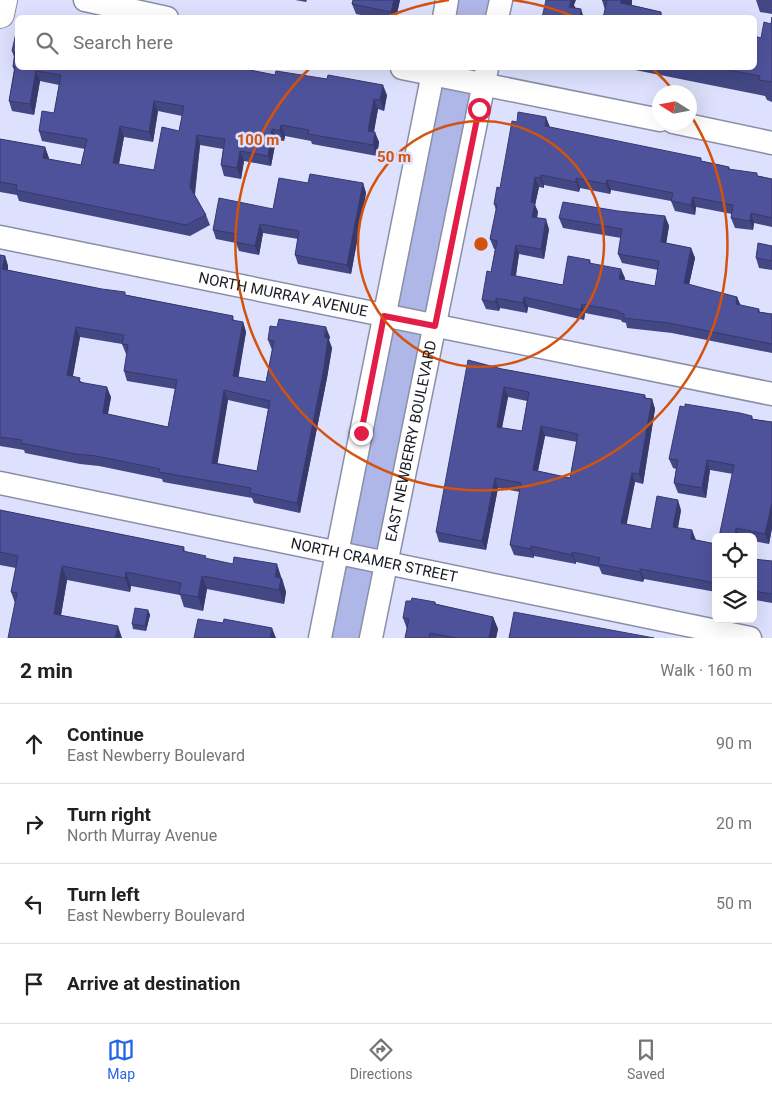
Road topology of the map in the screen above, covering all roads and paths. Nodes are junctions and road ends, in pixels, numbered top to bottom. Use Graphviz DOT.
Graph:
graph roads {
  1 [pos="3,0"];
  2 [pos="85,0"];
  3 [pos="448,0"];
  4 [pos="501,0"];
  5 [pos="0,14"];
  6 [pos="153,15"];
  7 [pos="445,15"];
  8 [pos="498,15"];
  9 [pos="433,70"];
  10 [pos="486,76"];
  11 [pos="652,118"];
  12 [pos="697,127"];
  13 [pos="772,143"];
  14 [pos="0,237"];
  15 [pos="384,316"];
  16 [pos="435,326"];
  17 [pos="772,394"];
  18 [pos="0,482"];
  19 [pos="337,552"];
  20 [pos="387,562"];
  21 [pos="320,638"];
  22 [pos="371,638"];
  23 [pos="750,638"];
  1 -- 5 [label="main road"];
  2 -- 6 [label="street"];
  3 -- 7 [label="street"];
  4 -- 8 [label="street"];
  9 -- 10 [label="street"];
  9 -- 15 [label="street"];
  10 -- 11 [label="street"];
  10 -- 16 [label="street, EAST NEWBERRY BOULEVARD"];
  12 -- 13 [label="street"];
  14 -- 15 [label="street, NORTH MURRAY AVENUE"];
  15 -- 16 [label="street, NORTH MURRAY AVENUE"];
  15 -- 19 [label="street"];
  16 -- 17 [label="street, NORTH MURRAY AVENUE"];
  16 -- 20 [label="street, EAST NEWBERRY BOULEVARD"];
  18 -- 19 [label="street, NORTH CRAMER STREET"];
  19 -- 20 [label="street, NORTH CRAMER STREET"];
  19 -- 21 [label="street"];
  20 -- 22 [label="street, EAST NEWBERRY BOULEVARD"];
  20 -- 23 [label="street, NORTH CRAMER STREET"];
}
